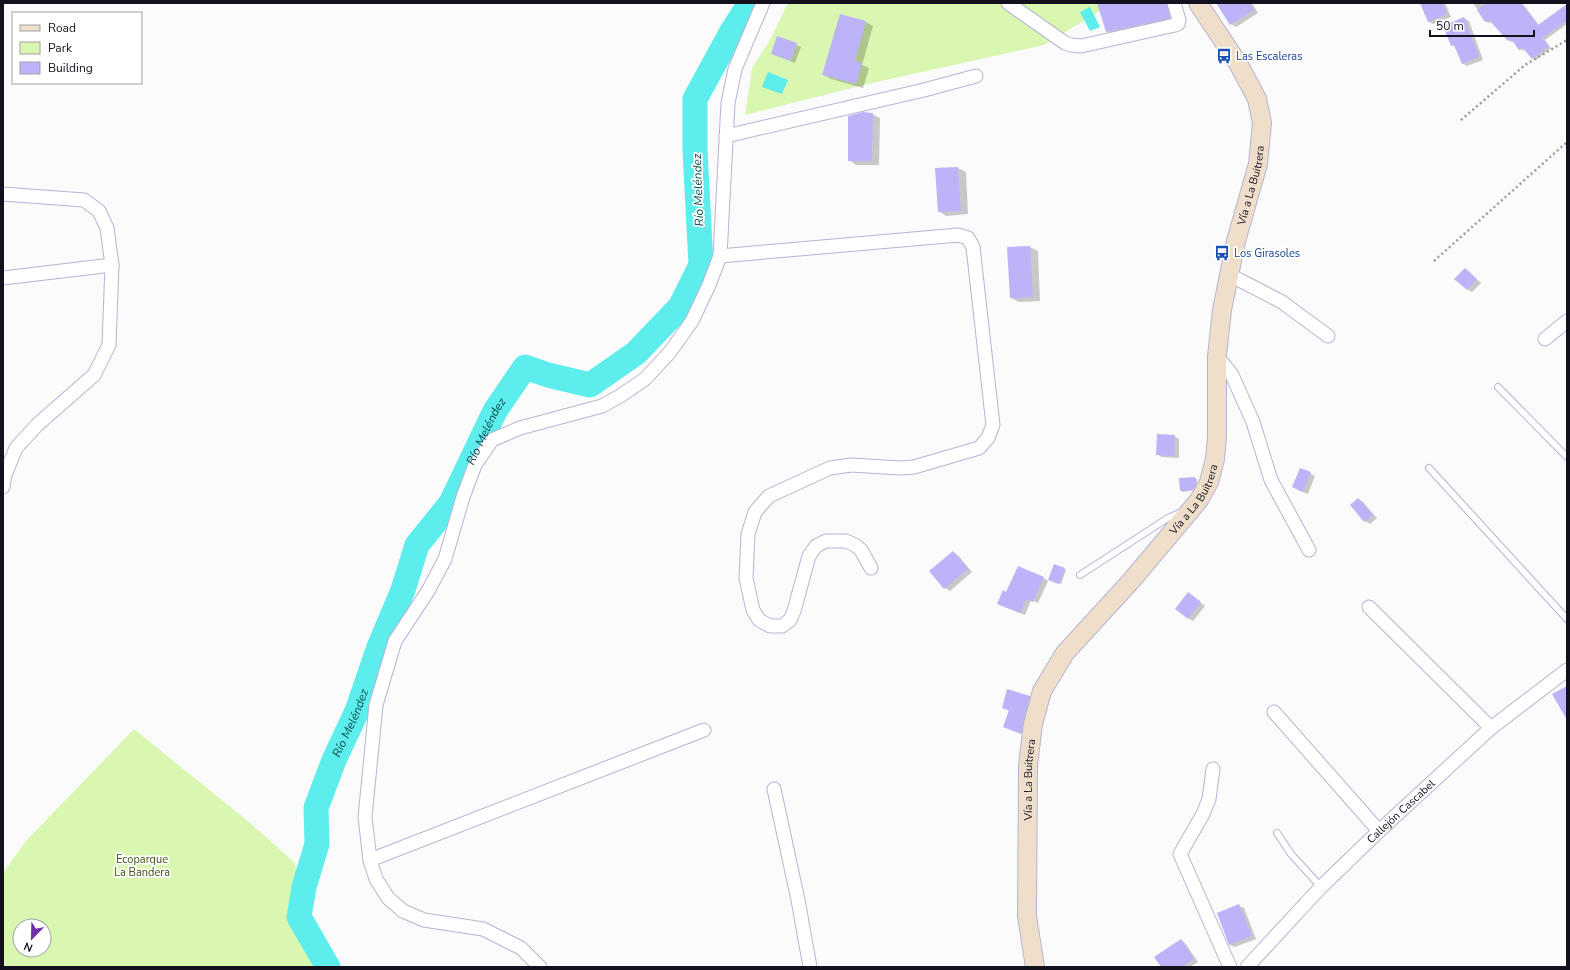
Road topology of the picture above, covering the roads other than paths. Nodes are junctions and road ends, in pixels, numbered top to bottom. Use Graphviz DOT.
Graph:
graph roads {
  1 [pos="763,3"];
  2 [pos="1008,3"];
  3 [pos="1174,3"];
  4 [pos="1198,3"];
  5 [pos="976,76"];
  6 [pos="726,136"];
  7 [pos="3,194"];
  8 [pos="720,256"];
  9 [pos="112,265"];
  10 [pos="1228,274"];
  11 [pos="3,278"];
  12 [pos="1567,321"];
  13 [pos="1328,336"];
  14 [pos="1545,339"];
  15 [pos="1217,356"];
  16 [pos="1498,386"];
  17 [pos="1567,457"];
  18 [pos="1429,468"];
  19 [pos="3,487"];
  20 [pos="1190,509"];
  21 [pos="1309,550"];
  22 [pos="871,568"];
  23 [pos="1080,575"];
  24 [pos="1369,607"];
  25 [pos="1567,619"];
  26 [pos="1567,670"];
  27 [pos="1274,712"];
  28 [pos="1491,728"];
  29 [pos="704,730"];
  30 [pos="1213,769"];
  31 [pos="774,789"];
  32 [pos="1379,831"];
  33 [pos="1277,833"];
  34 [pos="370,860"];
  35 [pos="1321,887"];
  36 [pos="540,967"];
  37 [pos="810,967"];
  38 [pos="1035,967"];
  39 [pos="1230,967"];
  40 [pos="1247,967"];
  1 -- 6 [label="street"];
  2 -- 3 [label="street"];
  4 -- 10 [label="street, Vía a La Buitrera"];
  5 -- 6 [label="street"];
  6 -- 8 [label="street"];
  7 -- 9 [label="street"];
  8 -- 22 [label="street"];
  8 -- 34 [label="street"];
  9 -- 11 [label="street"];
  9 -- 19 [label="street"];
  10 -- 13 [label="street"];
  10 -- 15 [label="street, Vía a La Buitrera"];
  12 -- 14 [label="street"];
  15 -- 20 [label="street, Vía a La Buitrera"];
  15 -- 21 [label="street"];
  16 -- 17 [label="lane"];
  18 -- 25 [label="lane"];
  20 -- 23 [label="lane"];
  20 -- 38 [label="street, Vía a La Buitrera"];
  24 -- 28 [label="street"];
  26 -- 28 [label="street, Callejón Cascabel"];
  27 -- 32 [label="street"];
  28 -- 32 [label="street, Callejón Cascabel"];
  29 -- 34 [label="street"];
  30 -- 39 [label="street"];
  31 -- 37 [label="street"];
  32 -- 35 [label="street, Callejón Cascabel"];
  33 -- 35 [label="lane"];
  34 -- 36 [label="street"];
  35 -- 40 [label="street, Callejón Cascabel"];
}
